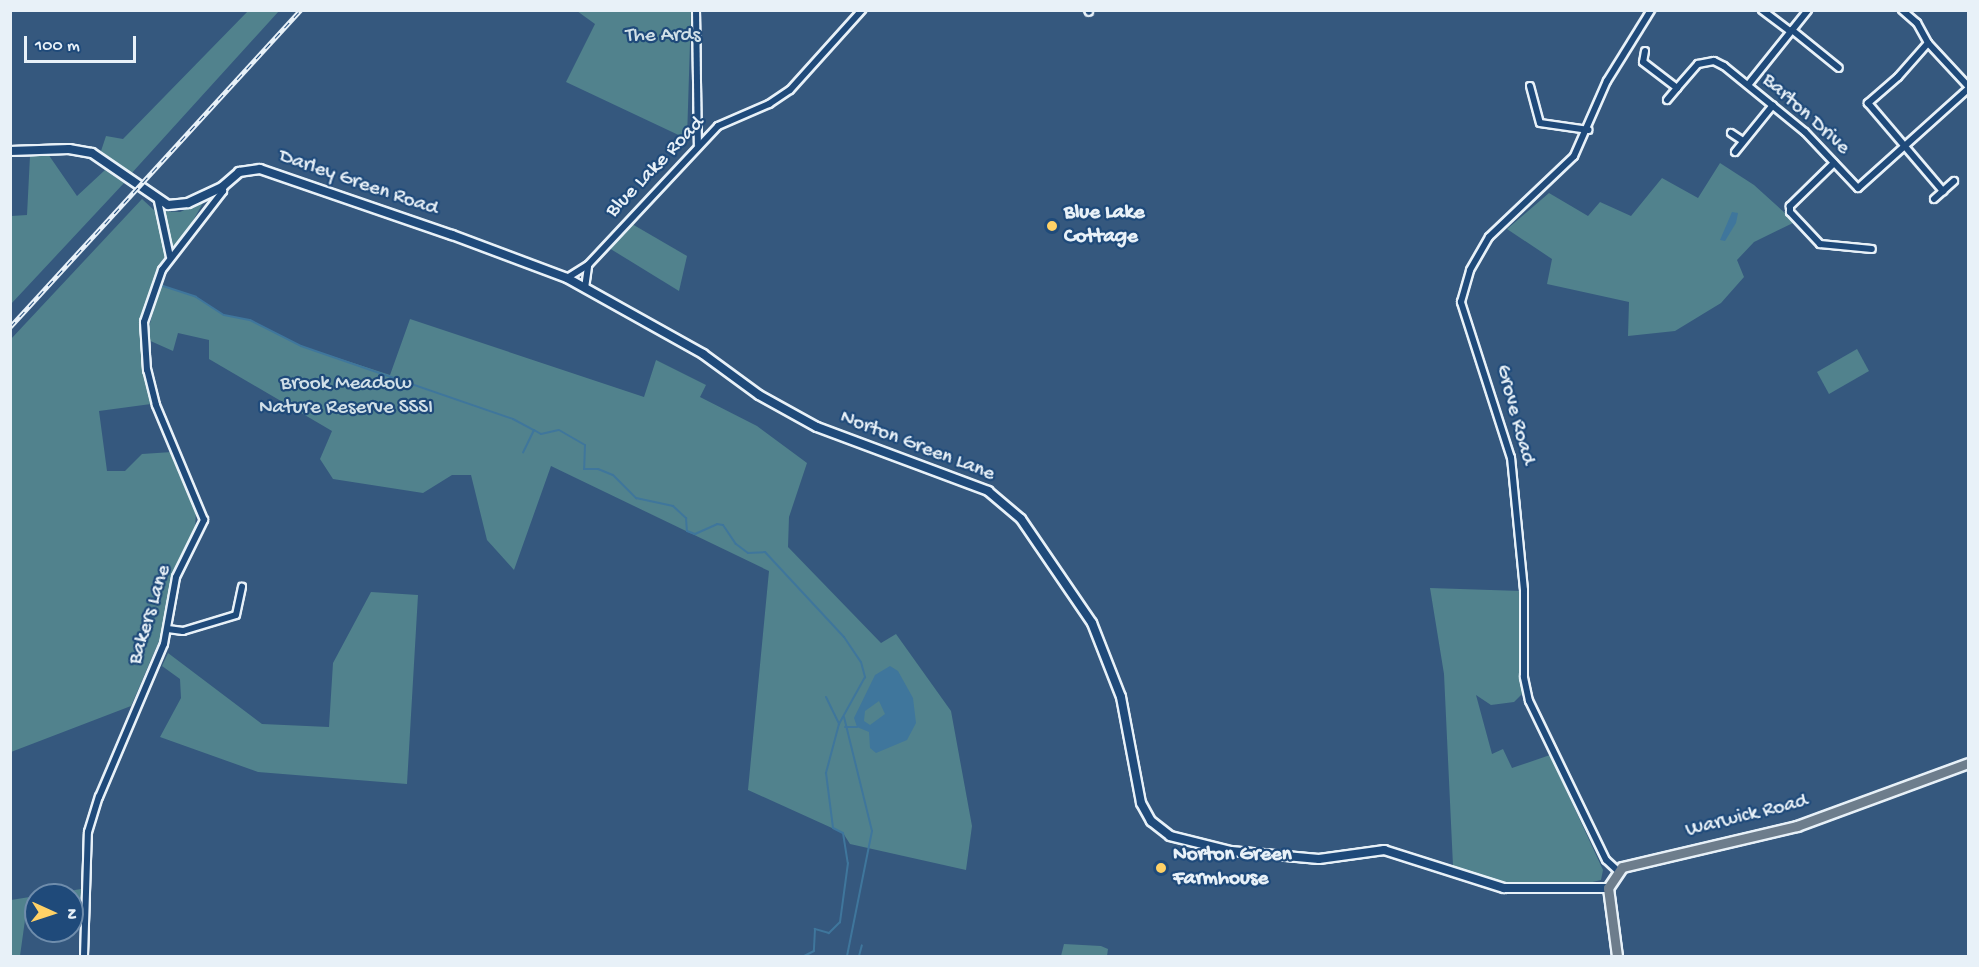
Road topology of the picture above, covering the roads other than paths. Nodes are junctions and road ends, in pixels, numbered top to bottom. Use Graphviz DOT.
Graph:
graph roads {
  1 [pos="696,10"];
  2 [pos="862,10"];
  3 [pos="1651,10"];
  4 [pos="1762,10"];
  5 [pos="1808,10"];
  6 [pos="1902,10"];
  7 [pos="1791,31"];
  8 [pos="1928,43"];
  9 [pos="1645,51"];
  10 [pos="1839,68"];
  11 [pos="1748,85"];
  12 [pos="1530,86"];
  13 [pos="1677,88"];
  14 [pos="1968,88"];
  15 [pos="1667,100"];
  16 [pos="1773,105"];
  17 [pos="1588,130"];
  18 [pos="1731,133"];
  19 [pos="1743,141"];
  20 [pos="698,145"];
  21 [pos="1905,145"];
  22 [pos="10,151"];
  23 [pos="1735,152"];
  24 [pos="1834,163"];
  25 [pos="1954,181"];
  26 [pos="222,187"];
  27 [pos="1943,191"];
  28 [pos="1934,199"];
  29 [pos="158,201"];
  30 [pos="1872,249"];
  31 [pos="170,257"];
  32 [pos="588,265"];
  33 [pos="567,278"];
  34 [pos="585,288"];
  35 [pos="242,587"];
  36 [pos="168,629"];
  37 [pos="1968,763"];
  38 [pos="1618,871"];
  39 [pos="1608,888"];
  40 [pos="84,957"];
  41 [pos="1617,957"];
  1 -- 20 [label="street"];
  2 -- 20 [label="street, Blue Lake Road"];
  3 -- 17 [label="street, Grove Road"];
  4 -- 7 [label="street"];
  5 -- 7 [label="street"];
  6 -- 8 [label="street"];
  7 -- 10 [label="street"];
  7 -- 11 [label="street"];
  8 -- 14 [label="street"];
  8 -- 21 [label="street"];
  9 -- 13 [label="street"];
  11 -- 13 [label="street, Barton Drive"];
  11 -- 16 [label="street, Barton Drive"];
  12 -- 17 [label="street"];
  13 -- 15 [label="street, Barton Drive"];
  14 -- 21 [label="street"];
  16 -- 19 [label="street"];
  16 -- 24 [label="street, Barton Drive"];
  17 -- 38 [label="street, Grove Road"];
  18 -- 19 [label="street"];
  19 -- 23 [label="street"];
  20 -- 32 [label="street, Blue Lake Road"];
  21 -- 24 [label="street, Barton Drive"];
  21 -- 27 [label="street"];
  22 -- 29 [label="street"];
  24 -- 30 [label="street"];
  25 -- 27 [label="street"];
  26 -- 29 [label="street, Darley Green Road"];
  26 -- 31 [label="street, Bakers Lane"];
  26 -- 33 [label="street, Darley Green Road"];
  27 -- 28 [label="street"];
  29 -- 31 [label="street"];
  31 -- 36 [label="street, Bakers Lane"];
  32 -- 33 [label="street, Blue Lake Road"];
  32 -- 34 [label="street"];
  33 -- 34 [label="street, Norton Green Lane"];
  34 -- 39 [label="street, Norton Green Lane"];
  35 -- 36 [label="street"];
  36 -- 40 [label="street, Bakers Lane"];
  37 -- 38 [label="main road, Warwick Road"];
  38 -- 39 [label="main road"];
  39 -- 41 [label="main road"];
}
